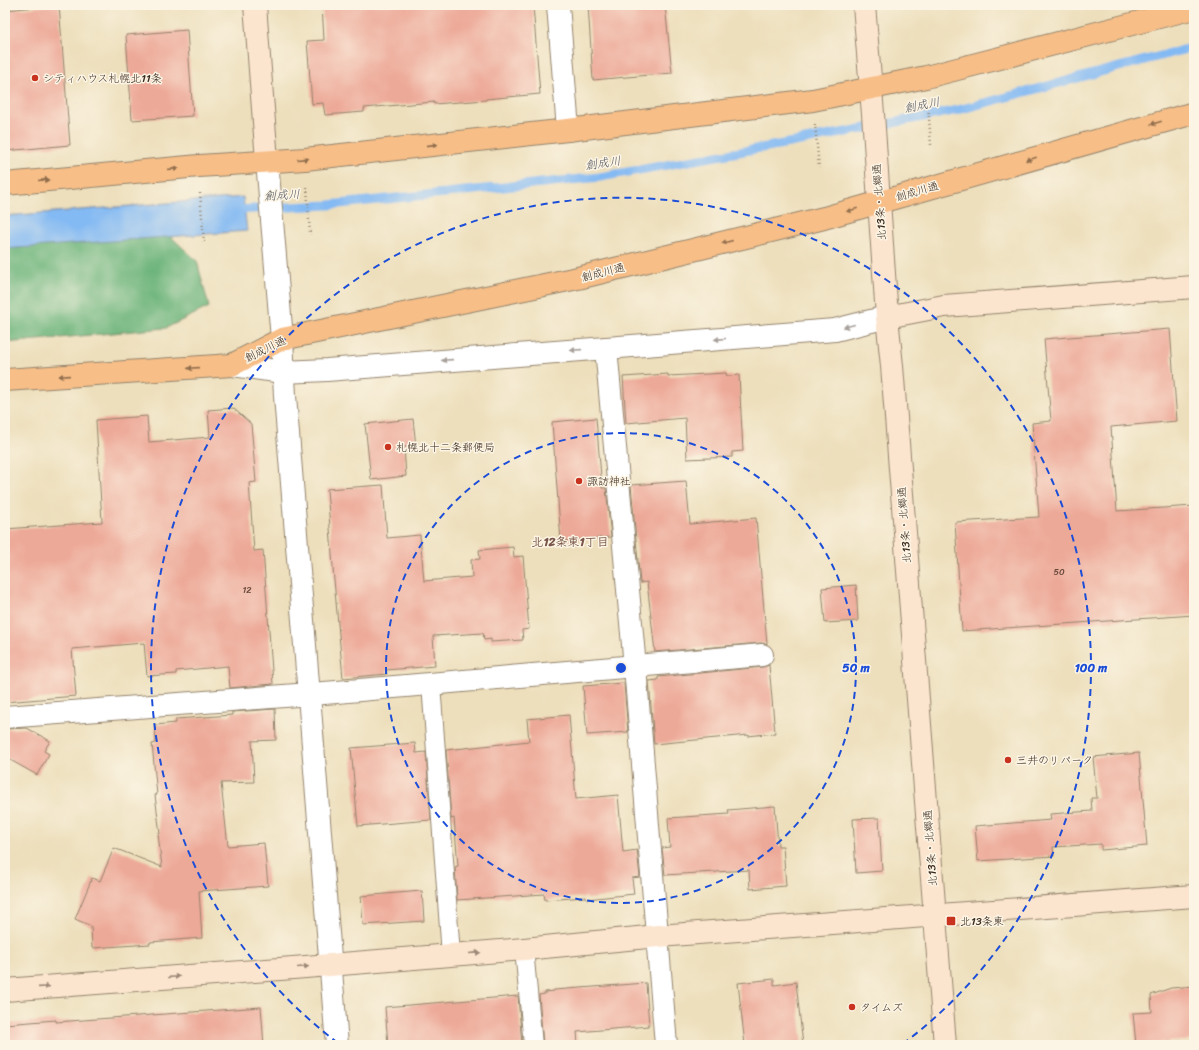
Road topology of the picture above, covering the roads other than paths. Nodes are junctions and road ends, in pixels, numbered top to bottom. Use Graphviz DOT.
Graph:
graph roads {
  1 [pos="255,5"];
  2 [pos="558,5"];
  3 [pos="864,5"];
  4 [pos="1194,8"];
  5 [pos="1168,10"];
  6 [pos="871,89"];
  7 [pos="1194,113"];
  8 [pos="568,130"];
  9 [pos="267,161"];
  10 [pos="5,184"];
  11 [pos="879,202"];
  12 [pos="1194,287"];
  13 [pos="887,317"];
  14 [pos="282,339"];
  15 [pos="606,348"];
  16 [pos="232,365"];
  17 [pos="284,372"];
  18 [pos="5,380"];
  19 [pos="762,655"];
  20 [pos="635,667"];
  21 [pos="431,684"];
  22 [pos="309,694"];
  23 [pos="5,717"];
  24 [pos="1194,896"];
  25 [pos="935,916"];
  26 [pos="658,936"];
  27 [pos="524,949"];
  28 [pos="451,955"];
  29 [pos="330,965"];
  30 [pos="5,990"];
  31 [pos="337,1045"];
  32 [pos="533,1045"];
  33 [pos="666,1045"];
  34 [pos="945,1045"];
  1 -- 9 [label="street"];
  2 -- 8 [label="street"];
  3 -- 6 [label="street, 北13条・北郷通"];
  4 -- 5 [label="highway"];
  5 -- 6 [label="highway"];
  6 -- 8 [label="highway"];
  6 -- 11 [label="street, 北13条・北郷通"];
  7 -- 11 [label="highway, 創成川通, one-way"];
  9 -- 8 [label="highway, one-way"];
  10 -- 9 [label="highway, one-way"];
  9 -- 14 [label="street"];
  11 -- 13 [label="street, 北13条・北郷通"];
  11 -- 14 [label="highway, 創成川通, one-way"];
  12 -- 13 [label="street"];
  13 -- 15 [label="street, one-way"];
  13 -- 25 [label="street, 北13条・北郷通"];
  14 -- 16 [label="highway, 創成川通"];
  14 -- 17 [label="street"];
  15 -- 17 [label="street, one-way"];
  15 -- 20 [label="street"];
  16 -- 17 [label="street"];
  16 -- 18 [label="highway, 創成川通, one-way"];
  17 -- 22 [label="street"];
  19 -- 20 [label="street"];
  20 -- 21 [label="street"];
  20 -- 26 [label="street"];
  21 -- 22 [label="street"];
  21 -- 28 [label="lane"];
  22 -- 23 [label="street"];
  22 -- 29 [label="street"];
  24 -- 25 [label="street"];
  25 -- 26 [label="street"];
  25 -- 34 [label="street, 北13条・北郷通"];
  26 -- 27 [label="street"];
  26 -- 33 [label="street"];
  28 -- 27 [label="street, one-way"];
  27 -- 32 [label="lane"];
  28 -- 29 [label="street"];
  30 -- 29 [label="street, one-way"];
  29 -- 31 [label="street"];
}
